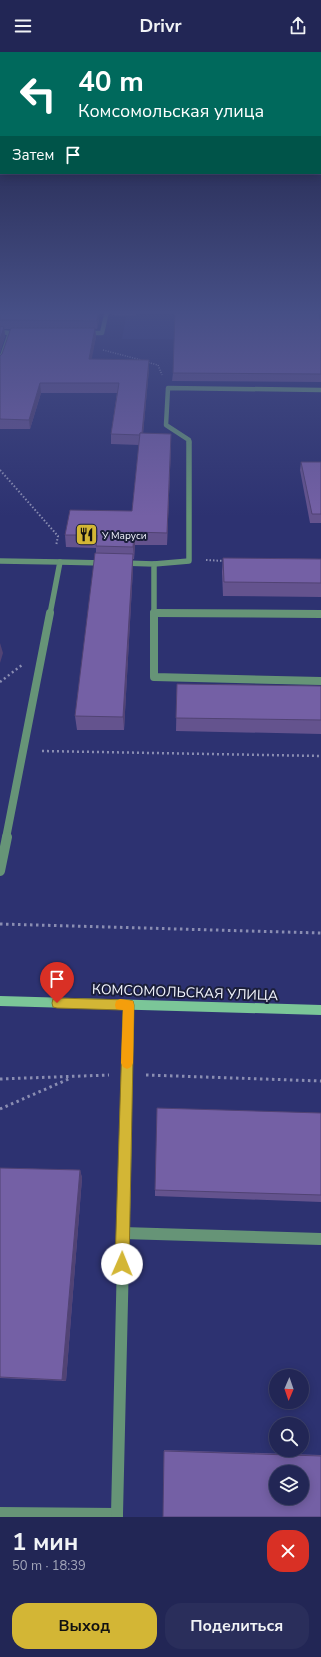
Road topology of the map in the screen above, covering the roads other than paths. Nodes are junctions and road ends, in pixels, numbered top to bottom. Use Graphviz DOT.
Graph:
graph roads {
  1 [pos="321,390"];
  2 [pos="0,561"];
  3 [pos="56,562"];
  4 [pos="107,563"];
  5 [pos="115,563"];
  6 [pos="154,564"];
  7 [pos="154,612"];
  8 [pos="321,614"];
  9 [pos="321,681"];
  10 [pos="0,871"];
  11 [pos="0,1001"];
  12 [pos="129,1005"];
  13 [pos="321,1010"];
  14 [pos="123,1232"];
  15 [pos="321,1239"];
  16 [pos="0,1513"];
  17 [pos="117,1515"];
  1 -- 6 [label="lane"];
  2 -- 3 [label="lane"];
  3 -- 4 [label="lane"];
  3 -- 10 [label="lane"];
  5 -- 6 [label="lane"];
  6 -- 7 [label="lane"];
  7 -- 8 [label="lane"];
  7 -- 9 [label="lane"];
  11 -- 12 [label="main road, КОМСОМОЛЬСКАЯ УЛИЦА"];
  12 -- 13 [label="main road, КОМСОМОЛЬСКАЯ УЛИЦА"];
  12 -- 14 [label="lane"];
  14 -- 15 [label="lane"];
  14 -- 17 [label="lane"];
  16 -- 17 [label="lane"];
}
